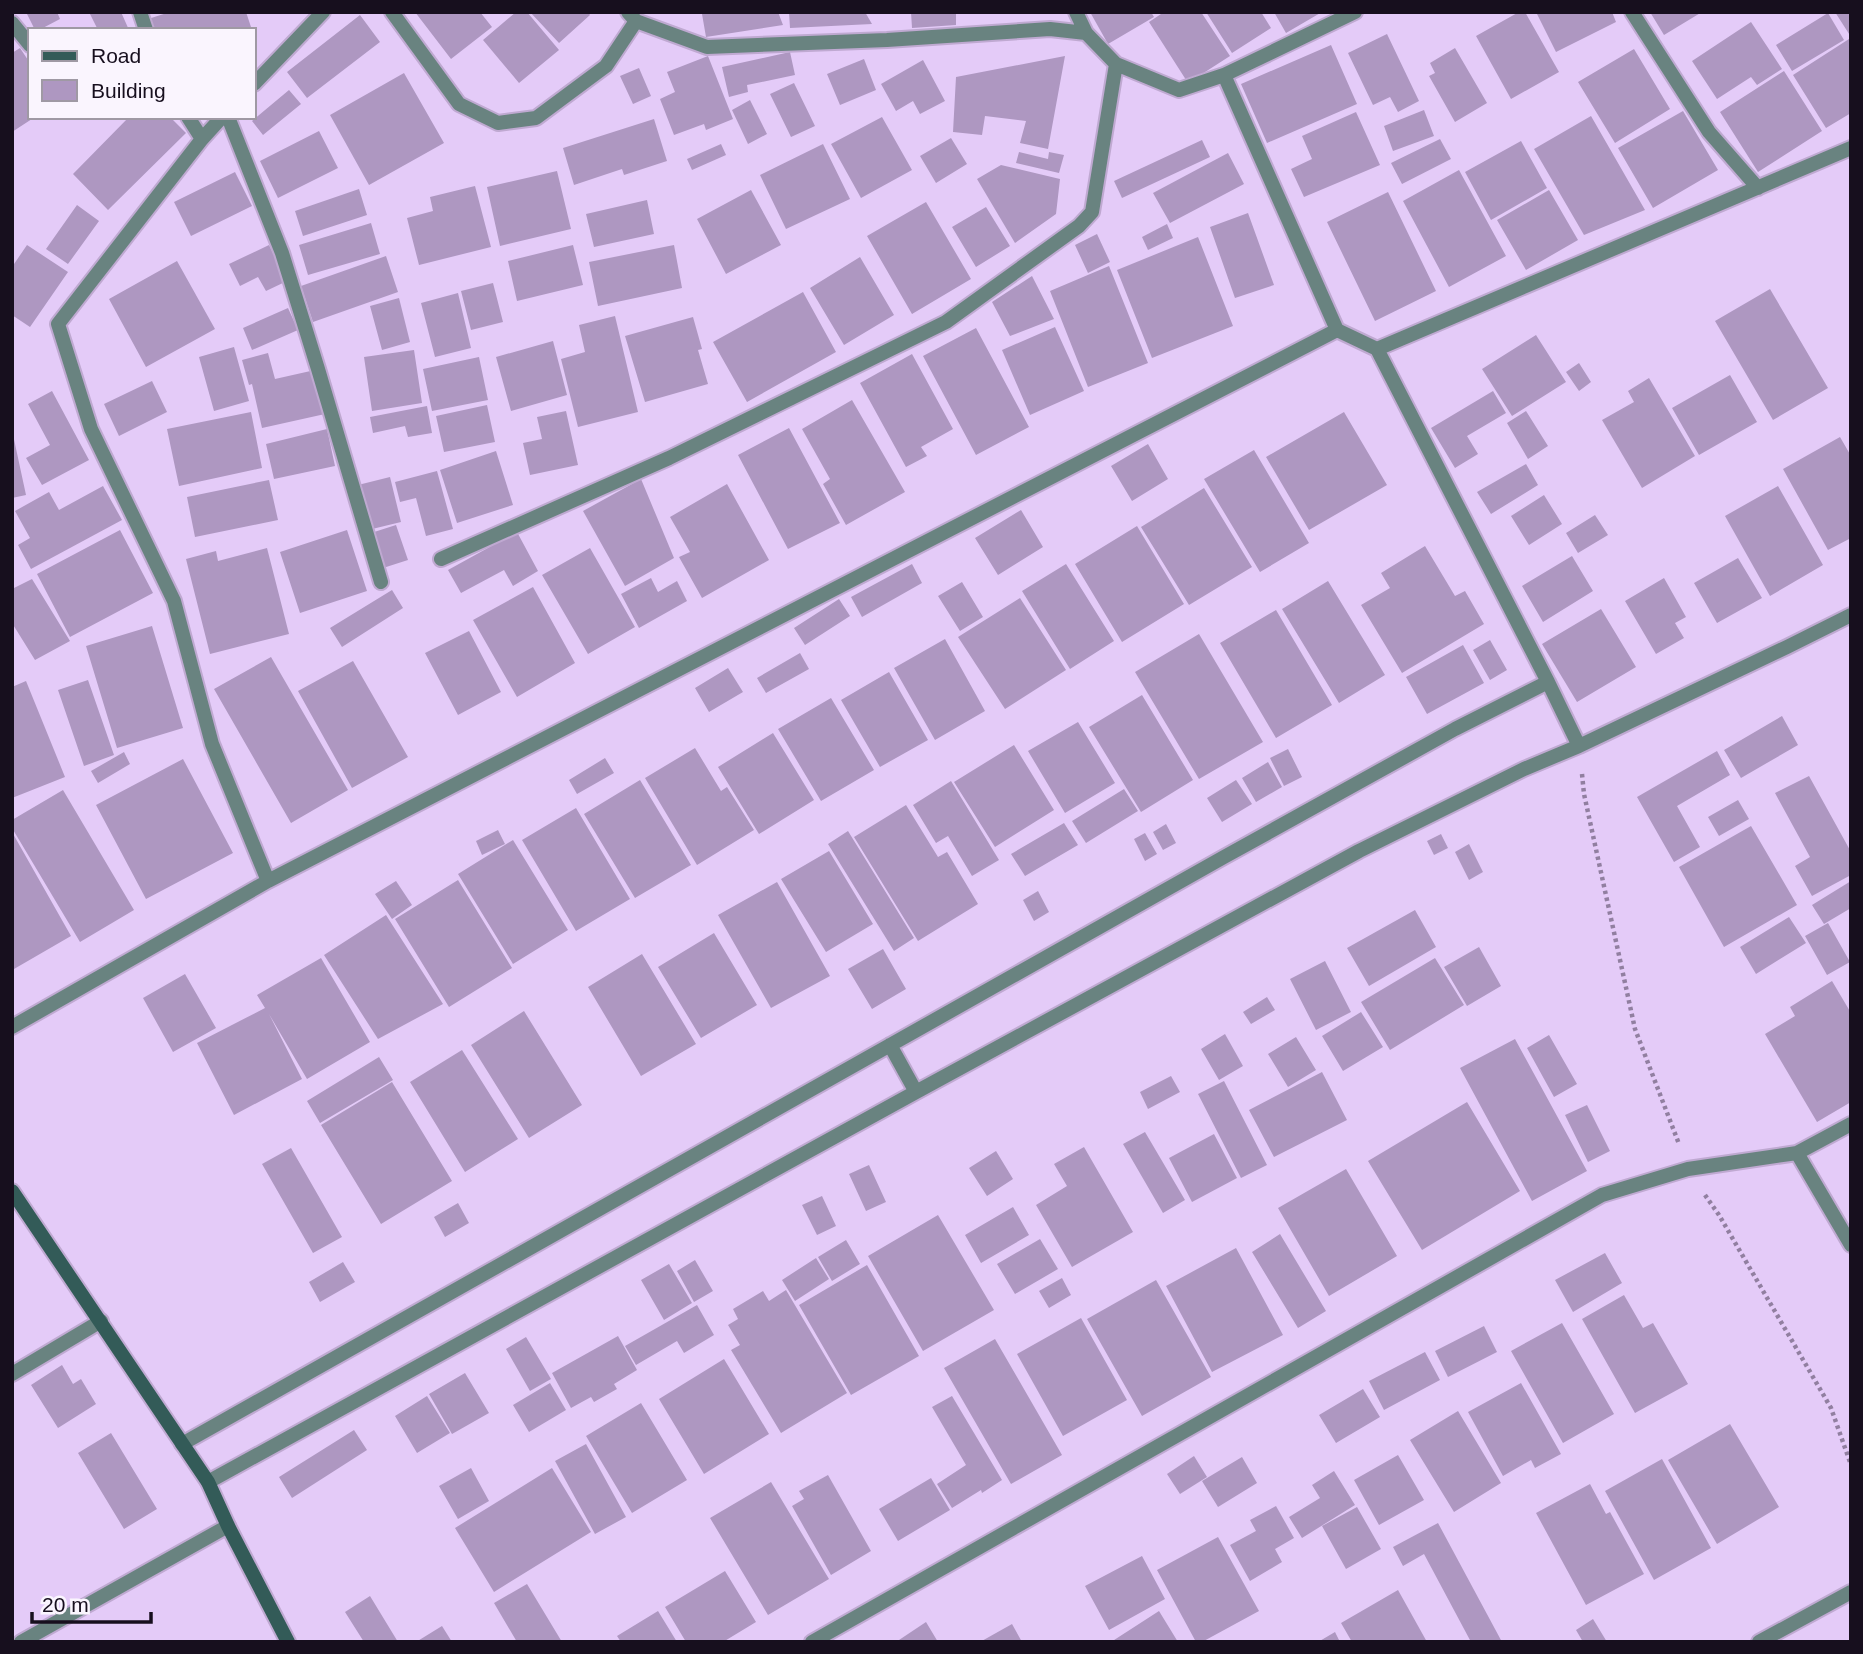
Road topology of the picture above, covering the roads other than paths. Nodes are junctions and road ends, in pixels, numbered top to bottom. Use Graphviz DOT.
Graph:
graph roads {
  1 [pos="323,12"];
  2 [pos="392,12"];
  3 [pos="1076,12"];
  4 [pos="1355,12"];
  5 [pos="1632,12"];
  6 [pos="632,17"];
  7 [pos="12,23"];
  8 [pos="1086,33"];
  9 [pos="28,43"];
  10 [pos="1116,64"];
  11 [pos="1224,75"];
  12 [pos="256,82"];
  13 [pos="189,119"];
  14 [pos="220,119"];
  15 [pos="229,119"];
  16 [pos="202,139"];
  17 [pos="1851,148"];
  18 [pos="1758,188"];
  19 [pos="1337,330"];
  20 [pos="1377,349"];
  21 [pos="441,559"];
  22 [pos="381,582"];
  23 [pos="1851,615"];
  24 [pos="1548,682"];
  25 [pos="1579,746"];
  26 [pos="268,881"];
  27 [pos="12,1027"];
  28 [pos="890,1045"];
  29 [pos="916,1092"];
  30 [pos="1851,1124"];
  31 [pos="1797,1153"];
  32 [pos="12,1191"];
  33 [pos="1851,1245"];
  34 [pos="101,1321"];
  35 [pos="12,1374"];
  36 [pos="182,1444"];
  37 [pos="208,1482"];
  38 [pos="228,1526"];
  39 [pos="1851,1592"];
  40 [pos="21,1642"];
  41 [pos="288,1642"];
  42 [pos="812,1642"];
  43 [pos="1759,1642"];
  1 -- 12 [label="street"];
  2 -- 6 [label="street"];
  3 -- 8 [label="street"];
  4 -- 11 [label="street"];
  5 -- 18 [label="street"];
  6 -- 8 [label="street"];
  7 -- 9 [label="street"];
  8 -- 10 [label="street"];
  10 -- 11 [label="street"];
  10 -- 21 [label="street"];
  11 -- 19 [label="street"];
  13 -- 16 [label="street"];
  14 -- 16 [label="street"];
  15 -- 22 [label="street"];
  16 -- 26 [label="street"];
  17 -- 18 [label="street"];
  18 -- 20 [label="street"];
  19 -- 20 [label="street"];
  19 -- 26 [label="street"];
  20 -- 24 [label="street"];
  23 -- 25 [label="street"];
  24 -- 25 [label="street"];
  24 -- 28 [label="street"];
  25 -- 29 [label="street"];
  26 -- 27 [label="street"];
  28 -- 29 [label="street"];
  28 -- 36 [label="street"];
  29 -- 37 [label="street"];
  30 -- 31 [label="street"];
  31 -- 33 [label="street"];
  31 -- 42 [label="street"];
  32 -- 34 [label="street"];
  34 -- 35 [label="street"];
  34 -- 36 [label="street"];
  36 -- 37 [label="street"];
  37 -- 38 [label="street"];
  38 -- 40 [label="street"];
  38 -- 41 [label="street"];
  39 -- 43 [label="street"];
}
